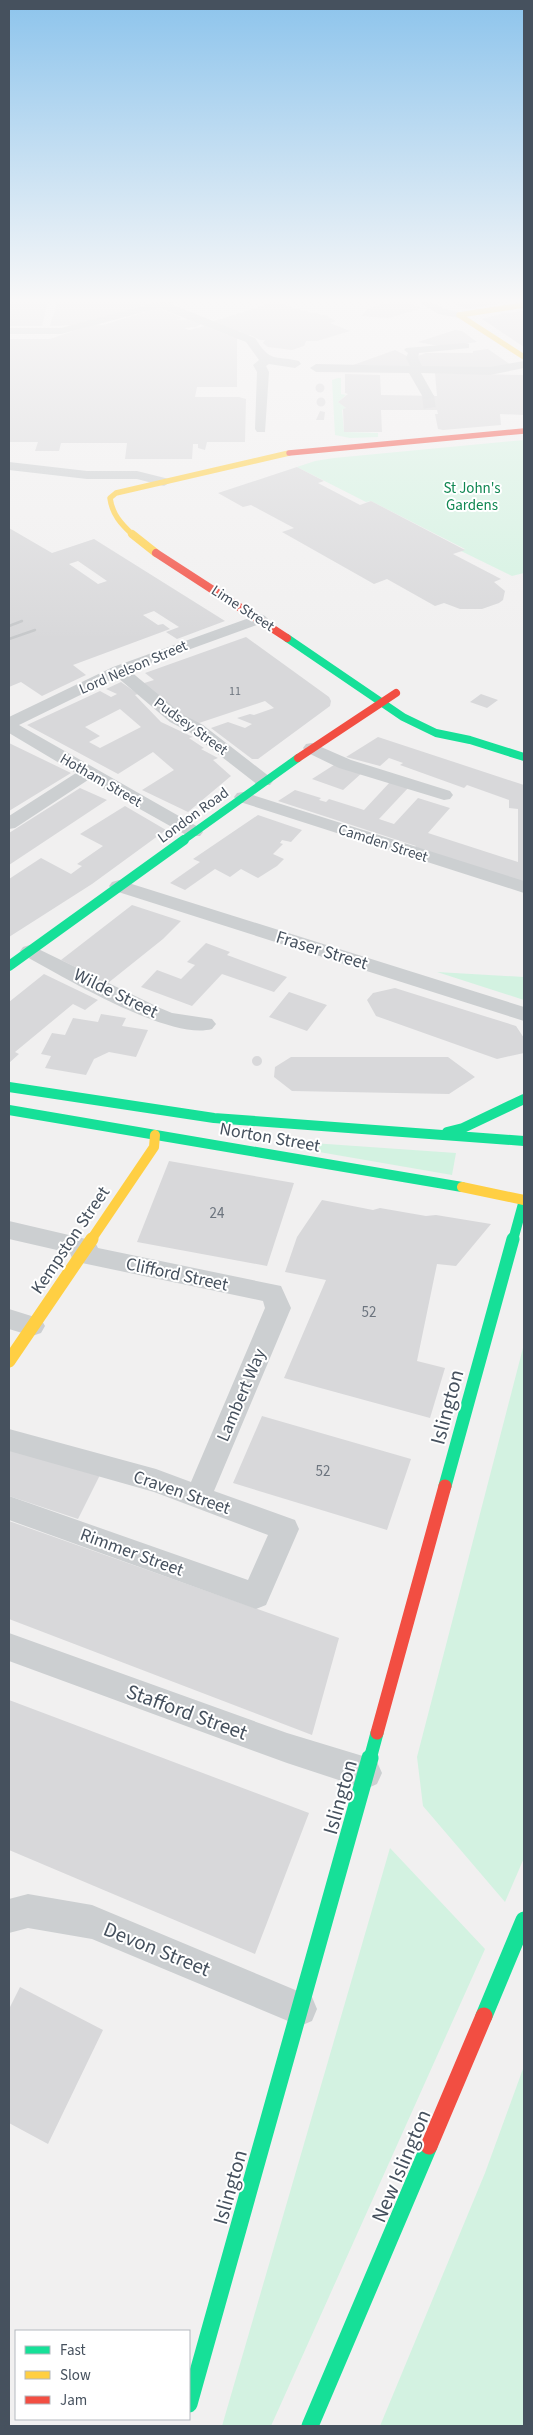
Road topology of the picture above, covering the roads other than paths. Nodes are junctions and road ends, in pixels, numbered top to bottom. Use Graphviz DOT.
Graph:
graph roads {
  1 [pos="262,414"];
  2 [pos="261,428"];
  3 [pos="524,431"];
  4 [pos="9,466"];
  5 [pos="164,482"];
  6 [pos="260,619"];
  7 [pos="119,670"];
  8 [pos="398,692"];
  9 [pos="381,702"];
  10 [pos="9,724"];
  11 [pos="312,748"];
  12 [pos="524,757"];
  13 [pos="88,773"];
  14 [pos="264,781"];
  15 [pos="444,795"];
  16 [pos="243,797"];
  17 [pos="9,824"];
  18 [pos="194,832"];
  19 [pos="119,886"];
  20 [pos="524,887"];
  21 [pos="30,951"];
  22 [pos="9,966"];
  23 [pos="524,1014"];
  24 [pos="205,1024"];
  25 [pos="9,1087"];
  26 [pos="524,1099"];
  27 [pos="9,1110"];
  28 [pos="438,1134"];
  29 [pos="155,1135"];
  30 [pos="524,1141"];
  31 [pos="524,1200"];
  32 [pos="9,1230"];
  33 [pos="84,1251"];
  34 [pos="272,1293"];
  35 [pos="9,1319"];
  36 [pos="32,1326"];
  37 [pos="9,1362"];
  38 [pos="9,1440"];
  39 [pos="198,1497"];
  40 [pos="9,1508"];
  41 [pos="256,1596"];
  42 [pos="9,1647"];
  43 [pos="366,1773"];
  44 [pos="9,1916"];
  45 [pos="524,1920"];
  46 [pos="300,2009"];
  47 [pos="190,2400"];
  48 [pos="310,2426"];
  1 -- 2 [label="street"];
  3 -- 5 [label="main road"];
  4 -- 5 [label="street"];
  5 -- 6 [label="main road, Lime Street"];
  6 -- 7 [label="street, Lord Nelson Street"];
  6 -- 9 [label="main road, Lime Street"];
  7 -- 10 [label="street, Lord Nelson Street"];
  7 -- 14 [label="street, Pudsey Street"];
  8 -- 9 [label="main road, London Road"];
  9 -- 11 [label="main road, London Road"];
  9 -- 12 [label="main road, Lime Street"];
  10 -- 13 [label="street, Hotham Street"];
  11 -- 14 [label="main road, London Road"];
  11 -- 15 [label="street"];
  13 -- 17 [label="street"];
  13 -- 18 [label="street, Hotham Street"];
  14 -- 16 [label="main road, London Road"];
  16 -- 18 [label="main road, London Road"];
  16 -- 20 [label="street, Camden Street"];
  18 -- 19 [label="main road, London Road"];
  19 -- 21 [label="main road, London Road"];
  19 -- 23 [label="street, Fraser Street"];
  21 -- 22 [label="main road, London Road"];
  21 -- 24 [label="street, Wilde Street"];
  25 -- 28 [label="main road, Norton Street"];
  26 -- 28 [label="main road"];
  27 -- 29 [label="main road, Norton Street"];
  28 -- 30 [label="main road, Norton Street"];
  29 -- 31 [label="main road, Norton Street"];
  29 -- 33 [label="main road, Kempston Street"];
  31 -- 43 [label="main road, Islington"];
  32 -- 33 [label="street, Clifford Street"];
  33 -- 34 [label="street, Clifford Street"];
  33 -- 36 [label="main road, Kempston Street"];
  34 -- 39 [label="street, Lambert Way"];
  35 -- 36 [label="street"];
  36 -- 37 [label="main road, Kempston Street"];
  38 -- 39 [label="street, Craven Street"];
  39 -- 41 [label="street, Craven Street"];
  40 -- 41 [label="street, Rimmer Street"];
  42 -- 43 [label="street, Stafford Street"];
  43 -- 46 [label="main road, Islington"];
  44 -- 46 [label="street, Devon Street"];
  45 -- 48 [label="main road, New Islington"];
  46 -- 47 [label="main road, Islington"];
}
